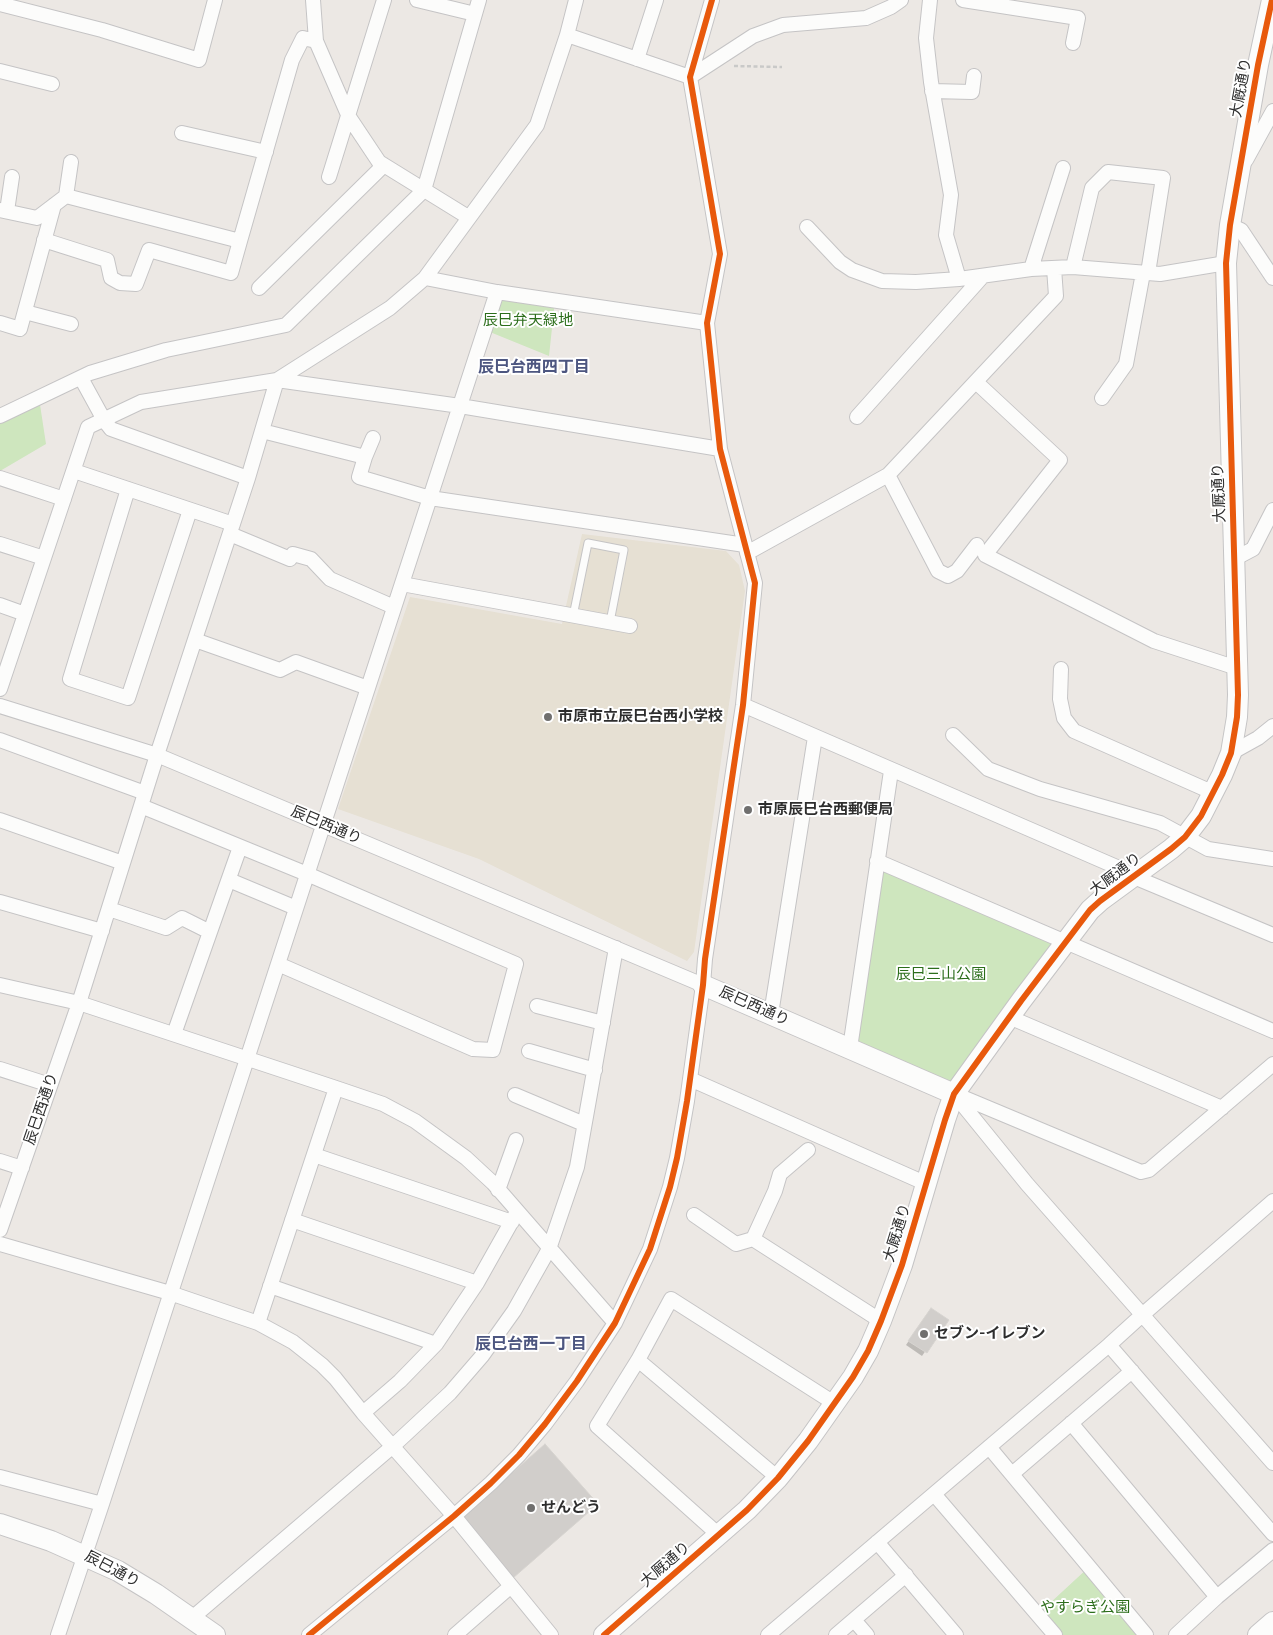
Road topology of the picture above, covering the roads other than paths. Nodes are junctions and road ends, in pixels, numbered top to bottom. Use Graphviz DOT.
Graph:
graph roads {
  1 [pos="215,0"];
  2 [pos="313,0"];
  3 [pos="384,0"];
  4 [pos="417,0"];
  5 [pos="479,0"];
  6 [pos="576,0"];
  7 [pos="656,0"];
  8 [pos="712,0"];
  9 [pos="901,0"];
  10 [pos="930,0"];
  11 [pos="963,0"];
  12 [pos="1272,0"];
  13 [pos="0,4"];
  14 [pos="475,14"];
  15 [pos="567,35"];
  16 [pos="316,41"];
  17 [pos="1073,43"];
  18 [pos="637,59"];
  19 [pos="0,71"];
  20 [pos="974,76"];
  21 [pos="690,77"];
  22 [pos="52,84"];
  23 [pos="932,91"];
  24 [pos="1273,112"];
  25 [pos="349,116"];
  26 [pos="182,133"];
  27 [pos="266,152"];
  28 [pos="71,162"];
  29 [pos="384,165"];
  30 [pos="1063,168"];
  31 [pos="1240,171"];
  32 [pos="12,177"];
  33 [pos="329,177"];
  34 [pos="424,190"];
  35 [pos="66,196"];
  36 [pos="54,205"];
  37 [pos="4,210"];
  38 [pos="468,217"];
  39 [pos="1230,225"];
  40 [pos="807,227"];
  41 [pos="44,240"];
  42 [pos="240,240"];
  43 [pos="1226,263"];
  44 [pos="1073,267"];
  45 [pos="1054,268"];
  46 [pos="1031,270"];
  47 [pos="1145,273"];
  48 [pos="982,277"];
  49 [pos="425,278"];
  50 [pos="1273,278"];
  51 [pos="959,279"];
  52 [pos="259,288"];
  53 [pos="497,292"];
  54 [pos="25,312"];
  55 [pos="707,323"];
  56 [pos="0,324"];
  57 [pos="71,324"];
  58 [pos="81,378"];
  59 [pos="277,380"];
  60 [pos="976,382"];
  61 [pos="1102,398"];
  62 [pos="460,406"];
  63 [pos="0,416"];
  64 [pos="857,417"];
  65 [pos="104,420"];
  66 [pos="262,431"];
  67 [pos="373,438"];
  68 [pos="720,449"];
  69 [pos="365,457"];
  70 [pos="74,471"];
  71 [pos="888,476"];
  72 [pos="0,478"];
  73 [pos="248,478"];
  74 [pos="128,489"];
  75 [pos="64,498"];
  76 [pos="430,498"];
  77 [pos="190,510"];
  78 [pos="1273,510"];
  79 [pos="232,529"];
  80 [pos="0,544"];
  81 [pos="977,545"];
  82 [pos="746,549"];
  83 [pos="44,558"];
  84 [pos="1234,559"];
  85 [pos="402,584"];
  86 [pos="0,605"];
  87 [pos="394,607"];
  88 [pos="25,614"];
  89 [pos="573,616"];
  90 [pos="610,622"];
  91 [pos="630,626"];
  92 [pos="195,640"];
  93 [pos="3,668"];
  94 [pos="1237,668"];
  95 [pos="1061,669"];
  96 [pos="368,688"];
  97 [pos="0,689"];
  98 [pos="0,706"];
  99 [pos="743,706"];
  100 [pos="1273,726"];
  101 [pos="953,735"];
  102 [pos="815,737"];
  103 [pos="0,740"];
  104 [pos="1231,753"];
  105 [pos="157,755"];
  106 [pos="891,771"];
  107 [pos="145,793"];
  108 [pos="1214,793"];
  109 [pos="141,806"];
  110 [pos="0,820"];
  111 [pos="323,825"];
  112 [pos="1185,836"];
  113 [pos="240,847"];
  114 [pos="1273,860"];
  115 [pos="878,861"];
  116 [pos="123,863"];
  117 [pos="307,874"];
  118 [pos="1134,877"];
  119 [pos="228,880"];
  120 [pos="0,902"];
  121 [pos="109,908"];
  122 [pos="296,908"];
  123 [pos="102,931"];
  124 [pos="210,932"];
  125 [pos="1273,935"];
  126 [pos="1065,942"];
  127 [pos="616,948"];
  128 [pos="278,964"];
  129 [pos="0,985"];
  130 [pos="703,985"];
  131 [pos="79,1003"];
  132 [pos="537,1006"];
  133 [pos="771,1014"];
  134 [pos="1009,1017"];
  135 [pos="603,1023"];
  136 [pos="1273,1031"];
  137 [pos="174,1034"];
  138 [pos="850,1048"];
  139 [pos="529,1051"];
  140 [pos="247,1058"];
  141 [pos="1273,1064"];
  142 [pos="0,1069"];
  143 [pos="594,1070"];
  144 [pos="690,1079"];
  145 [pos="50,1085"];
  146 [pos="336,1088"];
  147 [pos="954,1094"];
  148 [pos="515,1095"];
  149 [pos="1222,1108"];
  150 [pos="584,1124"];
  151 [pos="516,1140"];
  152 [pos="808,1150"];
  153 [pos="314,1156"];
  154 [pos="0,1161"];
  155 [pos="22,1168"];
  156 [pos="927,1184"];
  157 [pos="498,1190"];
  158 [pos="1273,1201"];
  159 [pos="694,1215"];
  160 [pos="514,1217"];
  161 [pos="292,1220"];
  162 [pos="0,1230"];
  163 [pos="753,1239"];
  164 [pos="0,1244"];
  165 [pos="549,1249"];
  166 [pos="478,1283"];
  167 [pos="270,1286"];
  168 [pos="170,1293"];
  169 [pos="1141,1316"];
  170 [pos="881,1322"];
  171 [pos="258,1323"];
  172 [pos="614,1323"];
  173 [pos="436,1344"];
  174 [pos="1110,1345"];
  175 [pos="638,1360"];
  176 [pos="1132,1371"];
  177 [pos="834,1403"];
  178 [pos="363,1413"];
  179 [pos="1071,1423"];
  180 [pos="393,1446"];
  181 [pos="989,1447"];
  182 [pos="1273,1463"];
  183 [pos="1012,1474"];
  184 [pos="0,1477"];
  185 [pos="778,1478"];
  186 [pos="934,1494"];
  187 [pos="102,1504"];
  188 [pos="454,1516"];
  189 [pos="0,1524"];
  190 [pos="1273,1534"];
  191 [pos="720,1536"];
  192 [pos="877,1542"];
  193 [pos="1273,1550"];
  194 [pos="85,1555"];
  195 [pos="906,1575"];
  196 [pos="511,1586"];
  197 [pos="1217,1597"];
  198 [pos="192,1618"];
  199 [pos="854,1620"];
  200 [pos="1273,1622"];
  201 [pos="58,1635"];
  202 [pos="215,1635"];
  203 [pos="310,1635"];
  204 [pos="455,1635"];
  205 [pos="551,1635"];
  206 [pos="604,1635"];
  207 [pos="768,1635"];
  208 [pos="836,1635"];
  209 [pos="867,1635"];
  210 [pos="956,1635"];
  211 [pos="1055,1635"];
  212 [pos="1146,1635"];
  213 [pos="1176,1635"];
  214 [pos="1258,1635"];
  1 -- 13 [label="street"];
  2 -- 16 [label="street"];
  3 -- 25 [label="street"];
  4 -- 14 [label="street"];
  5 -- 14 [label="street"];
  6 -- 15 [label="street"];
  7 -- 18 [label="street"];
  8 -- 21 [label="street"];
  9 -- 21 [label="street"];
  10 -- 23 [label="street"];
  11 -- 17 [label="street"];
  12 -- 31 [label="street, 大厩通り"];
  14 -- 34 [label="street"];
  15 -- 18 [label="street"];
  15 -- 38 [label="street"];
  16 -- 25 [label="street"];
  16 -- 27 [label="street"];
  18 -- 21 [label="street"];
  19 -- 22 [label="street"];
  20 -- 23 [label="street"];
  21 -- 55 [label="street"];
  23 -- 51 [label="street"];
  24 -- 31 [label="street"];
  25 -- 29 [label="street"];
  25 -- 33 [label="street"];
  26 -- 27 [label="street"];
  27 -- 42 [label="street"];
  28 -- 35 [label="street"];
  29 -- 34 [label="street"];
  29 -- 52 [label="street"];
  30 -- 46 [label="street"];
  31 -- 39 [label="street, 大厩通り"];
  32 -- 37 [label="street"];
  34 -- 38 [label="street"];
  34 -- 58 [label="street"];
  35 -- 36 [label="street"];
  35 -- 42 [label="street"];
  36 -- 37 [label="street"];
  36 -- 41 [label="street"];
  38 -- 49 [label="street"];
  39 -- 43 [label="street, 大厩通り"];
  39 -- 50 [label="street"];
  40 -- 51 [label="street"];
  41 -- 42 [label="street"];
  41 -- 54 [label="street"];
  43 -- 47 [label="street"];
  43 -- 84 [label="street, 大厩通り"];
  44 -- 45 [label="street"];
  44 -- 47 [label="street"];
  44 -- 47 [label="street"];
  45 -- 46 [label="street"];
  45 -- 60 [label="street"];
  46 -- 48 [label="street"];
  47 -- 61 [label="street"];
  48 -- 51 [label="street"];
  48 -- 64 [label="street"];
  49 -- 53 [label="street"];
  49 -- 59 [label="street"];
  53 -- 55 [label="street"];
  53 -- 62 [label="street"];
  54 -- 56 [label="street"];
  54 -- 57 [label="street"];
  55 -- 68 [label="street"];
  58 -- 63 [label="street"];
  58 -- 65 [label="street"];
  59 -- 62 [label="street"];
  59 -- 65 [label="street"];
  59 -- 66 [label="street"];
  60 -- 71 [label="street"];
  60 -- 94 [label="street"];
  62 -- 68 [label="street"];
  62 -- 76 [label="street"];
  65 -- 70 [label="street"];
  65 -- 73 [label="street"];
  66 -- 69 [label="street"];
  66 -- 73 [label="street"];
  67 -- 69 [label="street"];
  68 -- 82 [label="street"];
  69 -- 76 [label="street"];
  70 -- 74 [label="street"];
  70 -- 75 [label="street"];
  71 -- 81 [label="street"];
  71 -- 82 [label="street"];
  72 -- 75 [label="street"];
  73 -- 79 [label="street"];
  74 -- 77 [label="street"];
  74 -- 77 [label="street"];
  75 -- 83 [label="street"];
  76 -- 82 [label="street"];
  76 -- 85 [label="street"];
  77 -- 79 [label="street"];
  78 -- 84 [label="street"];
  79 -- 87 [label="street"];
  79 -- 92 [label="street"];
  80 -- 83 [label="street"];
  82 -- 99 [label="street"];
  83 -- 88 [label="street"];
  84 -- 94 [label="street, 大厩通り"];
  85 -- 87 [label="street"];
  85 -- 89 [label="street"];
  86 -- 88 [label="street"];
  87 -- 96 [label="street"];
  88 -- 93 [label="street"];
  89 -- 90 [label="street"];
  89 -- 90 [label="lane"];
  90 -- 91 [label="street"];
  92 -- 96 [label="street"];
  92 -- 105 [label="street"];
  93 -- 97 [label="street"];
  94 -- 104 [label="street, 大厩通り"];
  95 -- 108 [label="street"];
  96 -- 111 [label="street"];
  98 -- 105 [label="street"];
  99 -- 102 [label="street"];
  99 -- 130 [label="street"];
  100 -- 104 [label="street"];
  101 -- 112 [label="street"];
  102 -- 106 [label="street"];
  102 -- 133 [label="street"];
  103 -- 107 [label="street"];
  104 -- 108 [label="street, 大厩通り"];
  105 -- 107 [label="street, 辰巳西通り"];
  105 -- 111 [label="street, 辰巳西通り"];
  106 -- 115 [label="street"];
  106 -- 118 [label="street"];
  107 -- 109 [label="street, 辰巳西通り"];
  108 -- 112 [label="street, 大厩通り"];
  109 -- 113 [label="street"];
  109 -- 116 [label="street, 辰巳西通り"];
  110 -- 116 [label="street"];
  111 -- 117 [label="street"];
  111 -- 127 [label="street, 辰巳西通り"];
  112 -- 114 [label="street"];
  112 -- 118 [label="street, 大厩通り"];
  113 -- 117 [label="street"];
  113 -- 119 [label="street"];
  115 -- 126 [label="street"];
  115 -- 138 [label="street"];
  116 -- 121 [label="street, 辰巳西通り"];
  117 -- 122 [label="street"];
  117 -- 128 [label="street"];
  118 -- 125 [label="street"];
  118 -- 126 [label="street, 大厩通り"];
  119 -- 122 [label="street"];
  119 -- 124 [label="street"];
  120 -- 123 [label="street"];
  121 -- 123 [label="street, 辰巳西通り"];
  121 -- 124 [label="street"];
  122 -- 128 [label="street"];
  123 -- 131 [label="street, 辰巳西通り"];
  124 -- 137 [label="street"];
  126 -- 134 [label="street, 大厩通り"];
  126 -- 136 [label="street"];
  127 -- 130 [label="street, 辰巳西通り"];
  127 -- 135 [label="street"];
  128 -- 140 [label="street"];
  129 -- 131 [label="street"];
  130 -- 133 [label="street, 辰巳西通り"];
  130 -- 144 [label="street"];
  131 -- 137 [label="street"];
  131 -- 145 [label="street, 辰巳西通り"];
  132 -- 135 [label="street"];
  133 -- 138 [label="street, 辰巳西通り"];
  134 -- 147 [label="street, 大厩通り"];
  134 -- 149 [label="street"];
  135 -- 143 [label="street"];
  137 -- 140 [label="street"];
  138 -- 147 [label="street, 辰巳西通り"];
  139 -- 143 [label="street"];
  140 -- 146 [label="street"];
  140 -- 168 [label="street"];
  141 -- 149 [label="street"];
  142 -- 145 [label="street"];
  143 -- 150 [label="street"];
  144 -- 156 [label="street"];
  144 -- 172 [label="street"];
  145 -- 155 [label="street, 辰巳西通り"];
  146 -- 153 [label="street"];
  146 -- 157 [label="street"];
  147 -- 149 [label="street"];
  147 -- 156 [label="street, 大厩通り"];
  147 -- 169 [label="street"];
  148 -- 150 [label="street"];
  150 -- 165 [label="street"];
  151 -- 157 [label="street"];
  152 -- 163 [label="street"];
  153 -- 160 [label="street"];
  153 -- 161 [label="street"];
  154 -- 155 [label="street"];
  155 -- 162 [label="street, 辰巳西通り"];
  156 -- 170 [label="street, 大厩通り"];
  157 -- 160 [label="street"];
  158 -- 169 [label="street"];
  159 -- 163 [label="street"];
  160 -- 165 [label="street"];
  160 -- 166 [label="street"];
  161 -- 166 [label="street"];
  161 -- 167 [label="street"];
  163 -- 170 [label="street"];
  164 -- 168 [label="street"];
  165 -- 172 [label="street"];
  165 -- 180 [label="street"];
  166 -- 173 [label="street"];
  167 -- 171 [label="street"];
  167 -- 173 [label="street"];
  168 -- 171 [label="street"];
  168 -- 187 [label="street"];
  169 -- 174 [label="street"];
  169 -- 182 [label="street"];
  170 -- 177 [label="street, 大厩通り"];
  171 -- 178 [label="street"];
  172 -- 188 [label="street"];
  173 -- 178 [label="street"];
  174 -- 176 [label="street"];
  174 -- 181 [label="street"];
  175 -- 177 [label="street"];
  175 -- 185 [label="street"];
  175 -- 191 [label="street"];
  176 -- 179 [label="street"];
  176 -- 190 [label="street"];
  177 -- 185 [label="street, 大厩通り"];
  178 -- 180 [label="street"];
  179 -- 183 [label="street"];
  179 -- 197 [label="street"];
  180 -- 188 [label="street"];
  180 -- 198 [label="street"];
  181 -- 183 [label="street"];
  181 -- 186 [label="street"];
  183 -- 212 [label="street"];
  184 -- 187 [label="street"];
  185 -- 191 [label="street, 大厩通り"];
  186 -- 192 [label="street"];
  186 -- 211 [label="street"];
  187 -- 194 [label="street"];
  188 -- 196 [label="street"];
  188 -- 203 [label="street"];
  189 -- 194 [label="street, 辰巳通り"];
  191 -- 206 [label="street, 大厩通り"];
  192 -- 195 [label="street"];
  192 -- 207 [label="street"];
  193 -- 197 [label="street"];
  194 -- 198 [label="street, 辰巳通り"];
  194 -- 201 [label="street"];
  195 -- 199 [label="street"];
  195 -- 210 [label="street"];
  196 -- 204 [label="street"];
  196 -- 205 [label="street"];
  197 -- 213 [label="street"];
  198 -- 202 [label="street, 辰巳通り"];
  199 -- 208 [label="street"];
  199 -- 209 [label="street"];
  200 -- 214 [label="street"];
}
